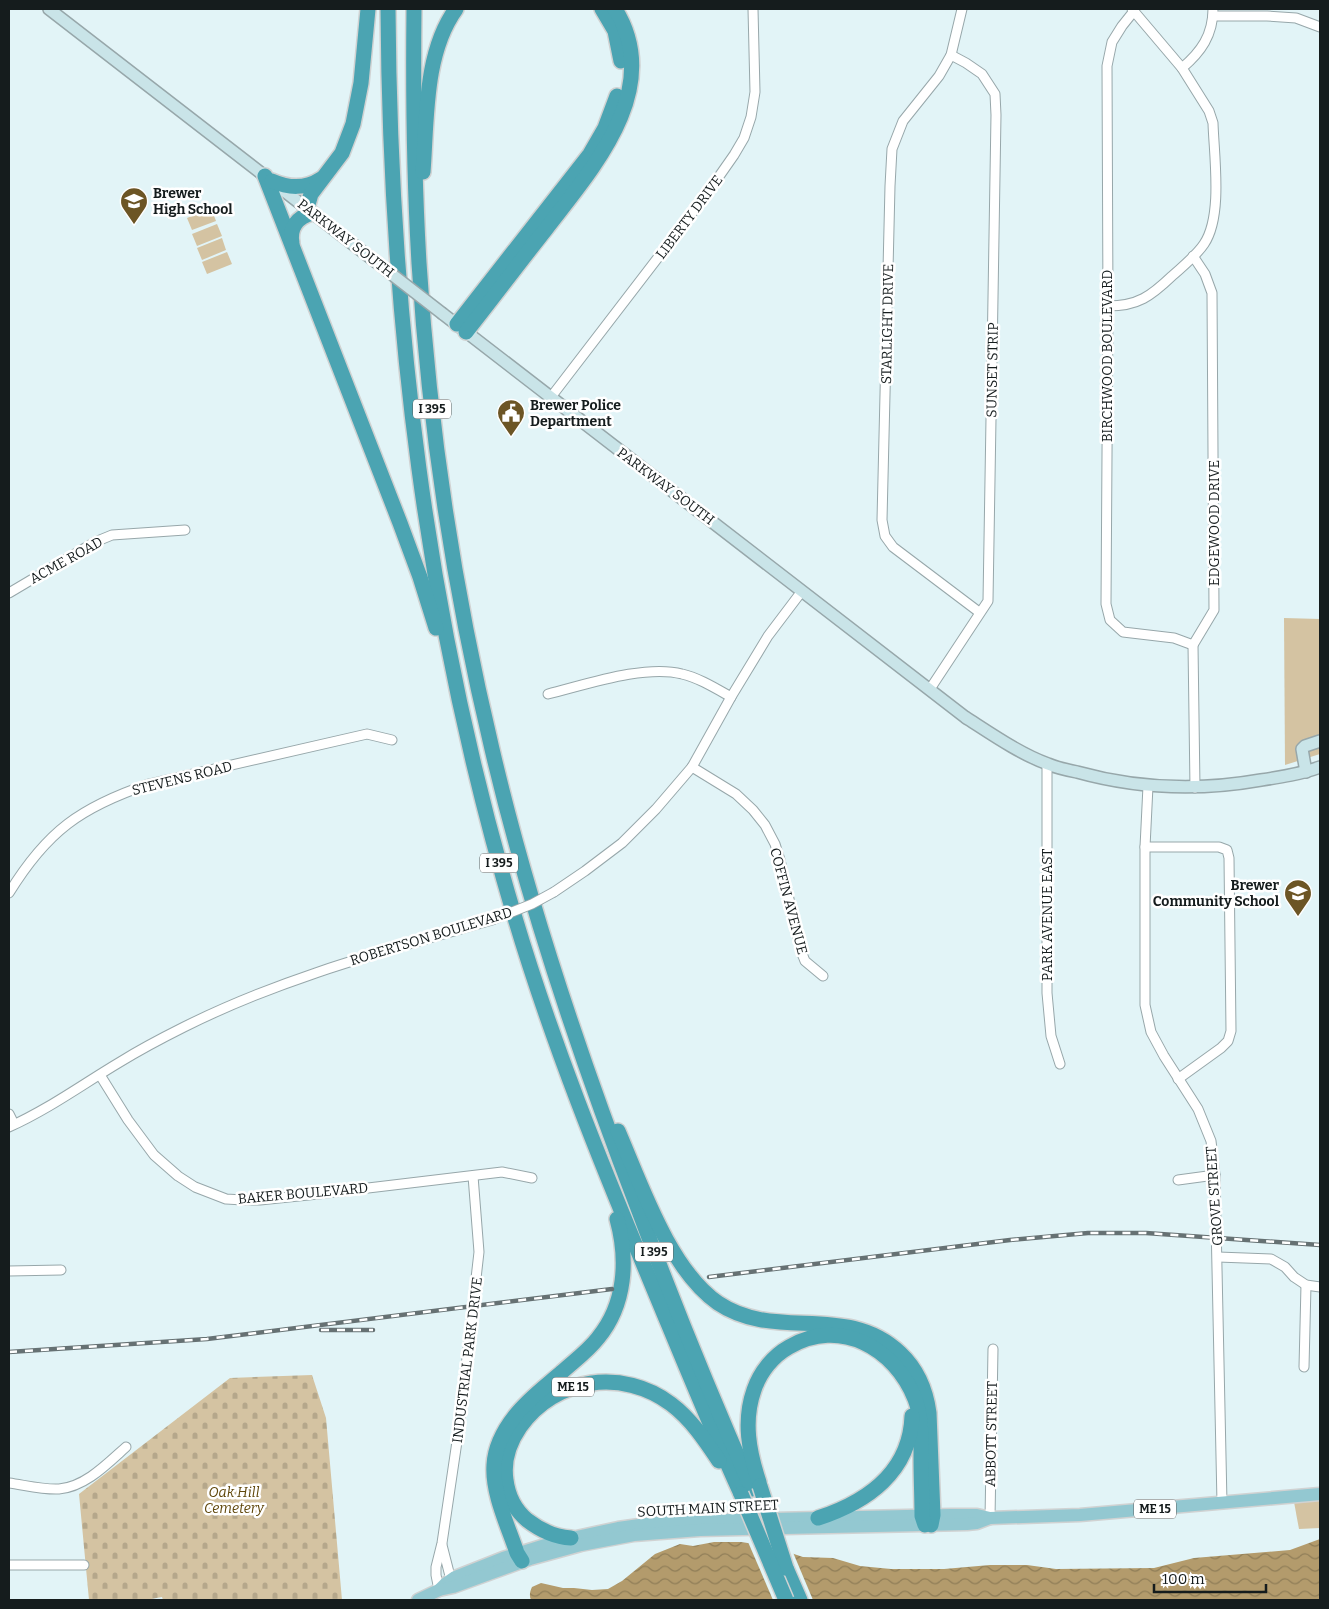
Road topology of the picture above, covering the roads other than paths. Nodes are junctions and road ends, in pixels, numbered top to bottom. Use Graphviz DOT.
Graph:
graph roads {
  1 [pos="49,9"];
  2 [pos="368,9"];
  3 [pos="388,9"];
  4 [pos="414,9"];
  5 [pos="456,9"];
  6 [pos="602,9"];
  7 [pos="615,9"];
  8 [pos="753,9"];
  9 [pos="962,9"];
  10 [pos="1133,10"];
  11 [pos="1212,12"];
  12 [pos="1320,27"];
  13 [pos="951,55"];
  14 [pos="1182,68"];
  15 [pos="326,174"];
  16 [pos="268,179"];
  17 [pos="309,210"];
  18 [pos="293,245"];
  19 [pos="1193,256"];
  20 [pos="419,264"];
  21 [pos="1108,306"];
  22 [pos="462,328"];
  23 [pos="551,397"];
  24 [pos="185,530"];
  25 [pos="802,591"];
  26 [pos="9,593"];
  27 [pos="979,612"];
  28 [pos="1193,645"];
  29 [pos="930,689"];
  30 [pos="548,694"];
  31 [pos="731,697"];
  32 [pos="392,740"];
  33 [pos="1320,742"];
  34 [pos="471,754"];
  35 [pos="1047,764"];
  36 [pos="692,766"];
  37 [pos="1320,768"];
  38 [pos="1306,772"];
  39 [pos="1148,786"];
  40 [pos="1195,788"];
  41 [pos="1145,847"];
  42 [pos="9,893"];
  43 [pos="823,976"];
  44 [pos="566,1010"];
  45 [pos="1060,1064"];
  46 [pos="100,1075"];
  47 [pos="1178,1079"];
  48 [pos="9,1114"];
  49 [pos="11,1125"];
  50 [pos="594,1145"];
  51 [pos="473,1176"];
  52 [pos="1215,1176"];
  53 [pos="532,1178"];
  54 [pos="1178,1180"];
  55 [pos="1218,1257"];
  56 [pos="61,1270"];
  57 [pos="9,1271"];
  58 [pos="1306,1284"];
  59 [pos="1320,1287"];
  60 [pos="993,1349"];
  61 [pos="1304,1367"];
  62 [pos="904,1378"];
  63 [pos="126,1447"];
  64 [pos="9,1483"];
  65 [pos="751,1490"];
  66 [pos="1320,1494"];
  67 [pos="510,1496"];
  68 [pos="1222,1503"];
  69 [pos="818,1518"];
  70 [pos="990,1518"];
  71 [pos="928,1520"];
  72 [pos="572,1538"];
  73 [pos="442,1543"];
  74 [pos="523,1556"];
  75 [pos="9,1565"];
  76 [pos="84,1565"];
  77 [pos="452,1583"];
  78 [pos="439,1590"];
  79 [pos="418,1600"];
  80 [pos="786,1600"];
  81 [pos="800,1600"];
  1 -- 16 [label="main road, PARKWAY SOUTH"];
  2 -- 15 [label="highway"];
  3 -- 34 [label="highway, I 395"];
  4 -- 20 [label="highway, I 395"];
  5 -- 20 [label="highway"];
  6 -- 22 [label="highway"];
  7 -- 22 [label="highway"];
  8 -- 23 [label="street, LIBERTY DRIVE"];
  9 -- 13 [label="street, STARLIGHT DRIVE"];
  10 -- 14 [label="street"];
  10 -- 21 [label="street, BIRCHWOOD BOULEVARD"];
  11 -- 12 [label="street"];
  11 -- 14 [label="street"];
  13 -- 27 [label="street, SUNSET STRIP"];
  13 -- 27 [label="street, STARLIGHT DRIVE"];
  14 -- 19 [label="street"];
  15 -- 16 [label="highway"];
  15 -- 17 [label="highway"];
  16 -- 17 [label="main road, PARKWAY SOUTH"];
  16 -- 18 [label="highway"];
  17 -- 18 [label="highway"];
  17 -- 22 [label="main road, PARKWAY SOUTH, bridge"];
  18 -- 34 [label="highway"];
  19 -- 21 [label="street"];
  19 -- 28 [label="street, EDGEWOOD DRIVE"];
  20 -- 44 [label="highway, I 395"];
  21 -- 28 [label="street, BIRCHWOOD BOULEVARD"];
  22 -- 23 [label="main road, PARKWAY SOUTH"];
  23 -- 25 [label="main road, PARKWAY SOUTH"];
  24 -- 26 [label="street, ACME ROAD"];
  25 -- 29 [label="main road, PARKWAY SOUTH"];
  25 -- 31 [label="street, ROBERTSON BOULEVARD"];
  27 -- 29 [label="street, SUNSET STRIP"];
  28 -- 40 [label="street"];
  29 -- 35 [label="main road, PARKWAY SOUTH"];
  30 -- 31 [label="street"];
  31 -- 36 [label="street, ROBERTSON BOULEVARD"];
  32 -- 42 [label="street, STEVENS ROAD"];
  33 -- 38 [label="main road"];
  34 -- 50 [label="highway, I 395"];
  35 -- 39 [label="main road, PARKWAY SOUTH"];
  35 -- 45 [label="street, PARK AVENUE EAST"];
  36 -- 43 [label="street, COFFIN AVENUE"];
  36 -- 46 [label="street, ROBERTSON BOULEVARD, bridge"];
  37 -- 38 [label="main road, PARKWAY SOUTH"];
  38 -- 40 [label="main road, PARKWAY SOUTH"];
  39 -- 40 [label="main road, PARKWAY SOUTH"];
  39 -- 41 [label="street, GROVE STREET"];
  41 -- 47 [label="street, GROVE STREET"];
  41 -- 47 [label="street"];
  44 -- 65 [label="highway, I 395"];
  44 -- 71 [label="highway"];
  46 -- 49 [label="street, ROBERTSON BOULEVARD"];
  46 -- 51 [label="street, BAKER BOULEVARD"];
  47 -- 52 [label="street, GROVE STREET"];
  48 -- 49 [label="street"];
  50 -- 65 [label="highway, I 395"];
  50 -- 74 [label="highway"];
  51 -- 53 [label="street, BAKER BOULEVARD"];
  51 -- 73 [label="street, INDUSTRIAL PARK DRIVE"];
  52 -- 54 [label="street"];
  52 -- 55 [label="street, GROVE STREET"];
  55 -- 58 [label="street"];
  55 -- 68 [label="street, GROVE STREET"];
  56 -- 57 [label="street"];
  58 -- 59 [label="street"];
  58 -- 61 [label="street"];
  60 -- 70 [label="street, ABBOTT STREET"];
  62 -- 65 [label="highway, ME 15"];
  62 -- 69 [label="highway"];
  62 -- 71 [label="highway, ME 15"];
  63 -- 64 [label="street"];
  65 -- 67 [label="highway, ME 15"];
  65 -- 80 [label="highway, I 395, bridge"];
  65 -- 81 [label="highway, ME 15, bridge"];
  66 -- 68 [label="main road, SOUTH MAIN STREET / ME 15"];
  67 -- 72 [label="highway, ME 15"];
  67 -- 74 [label="highway"];
  68 -- 70 [label="main road, SOUTH MAIN STREET / ME 15"];
  69 -- 71 [label="main road, SOUTH MAIN STREET / ME 15"];
  69 -- 72 [label="main road, SOUTH MAIN STREET / ME 15"];
  70 -- 71 [label="main road, SOUTH MAIN STREET / ME 15"];
  71 -- 74 [label="main road, SOUTH MAIN STREET"];
  72 -- 74 [label="main road, SOUTH MAIN STREET"];
  73 -- 77 [label="street, INDUSTRIAL PARK DRIVE"];
  73 -- 78 [label="street, INDUSTRIAL PARK DRIVE"];
  74 -- 77 [label="main road, SOUTH MAIN STREET"];
  75 -- 76 [label="street"];
  77 -- 78 [label="main road, SOUTH MAIN STREET"];
  78 -- 79 [label="main road, SOUTH MAIN STREET"];
}
